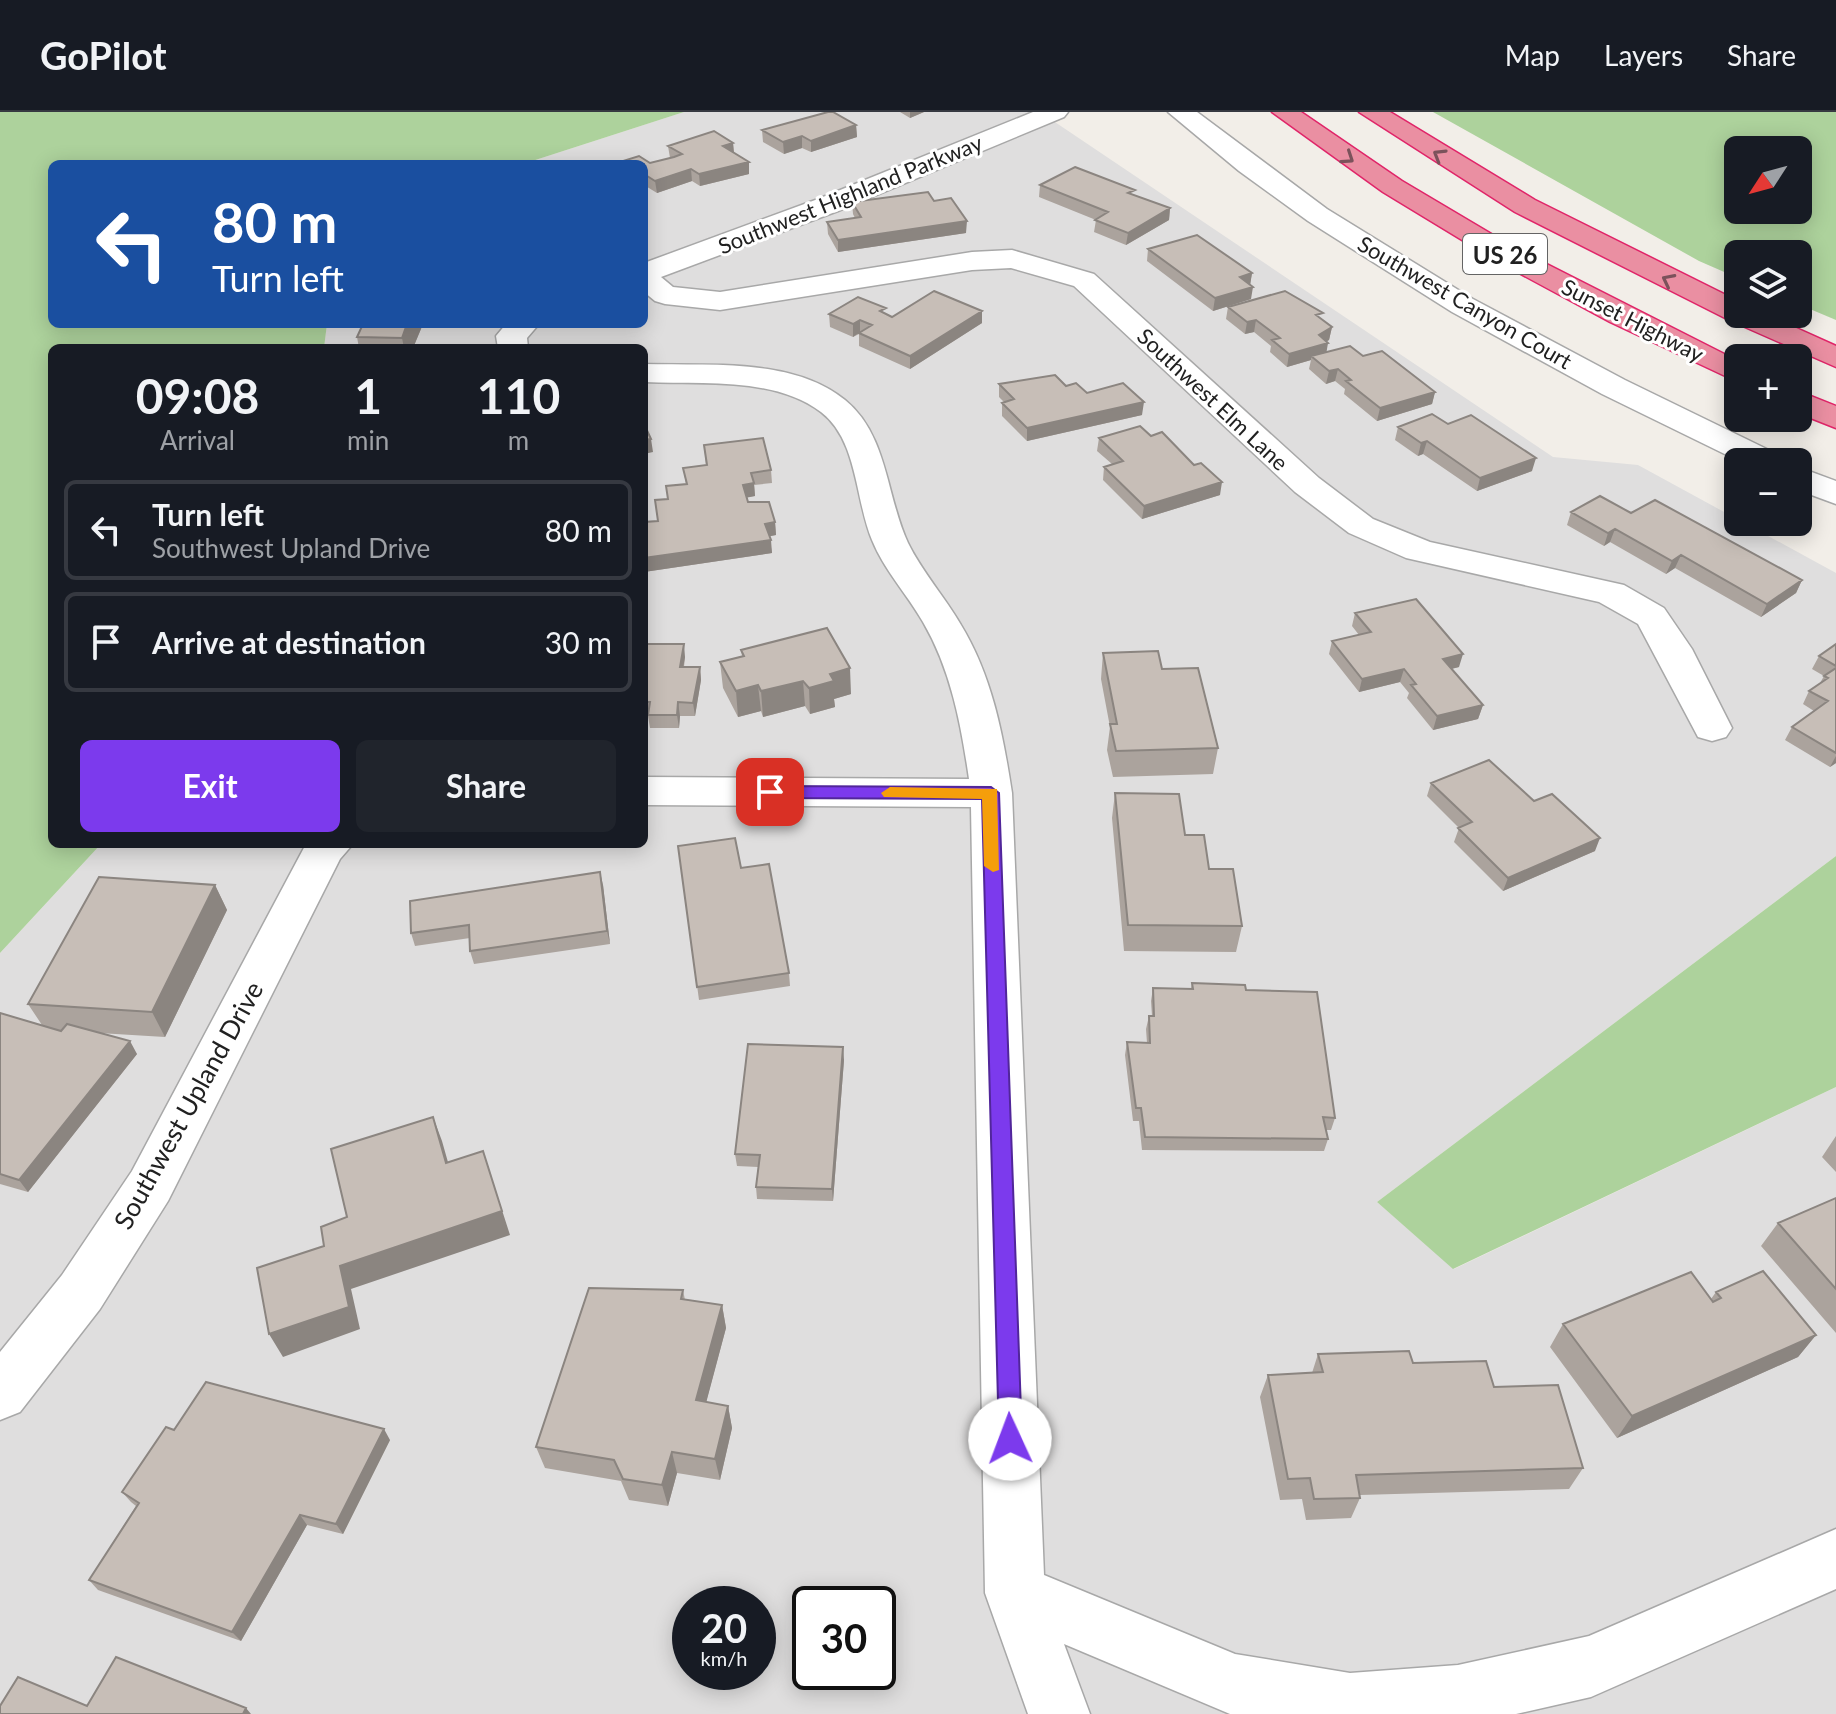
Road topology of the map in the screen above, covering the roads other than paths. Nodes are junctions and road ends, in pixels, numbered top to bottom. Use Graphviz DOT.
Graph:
graph roads {
  1 [pos="1055,112"];
  2 [pos="1181,112"];
  3 [pos="1285,112"];
  4 [pos="1372,112"];
  5 [pos="648,273"];
  6 [pos="648,279"];
  7 [pos="1724,306"];
  8 [pos="1770,328"];
  9 [pos="1836,358"];
  10 [pos="1724,366"];
  11 [pos="648,373"];
  12 [pos="1812,407"];
  13 [pos="1836,418"];
  14 [pos="1739,448"];
  15 [pos="1812,483"];
  16 [pos="1836,494"];
  17 [pos="1712,728"];
  18 [pos="648,791"];
  19 [pos="991,793"];
  20 [pos="326,848"];
  21 [pos="0,1394"];
  22 [pos="1836,1559"];
  23 [pos="1015,1593"];
  24 [pos="1059,1714"];
  1 -- 5 [label="street, Southwest Highland Parkway"];
  2 -- 14 [label="street, Southwest Canyon Court"];
  3 -- 10 [label="highway, Sunset Highway / US 26, one-way"];
  7 -- 4 [label="highway, Sunset Highway / US 26, one-way"];
  6 -- 17 [label="street, Southwest Elm Lane"];
  8 -- 9 [label="highway, Sunset Highway / US 26"];
  11 -- 19 [label="street"];
  12 -- 13 [label="highway"];
  15 -- 16 [label="street"];
  18 -- 19 [label="street"];
  19 -- 23 [label="street"];
  20 -- 21 [label="street, Southwest Upland Drive"];
  22 -- 23 [label="street"];
  23 -- 24 [label="street"];
}
